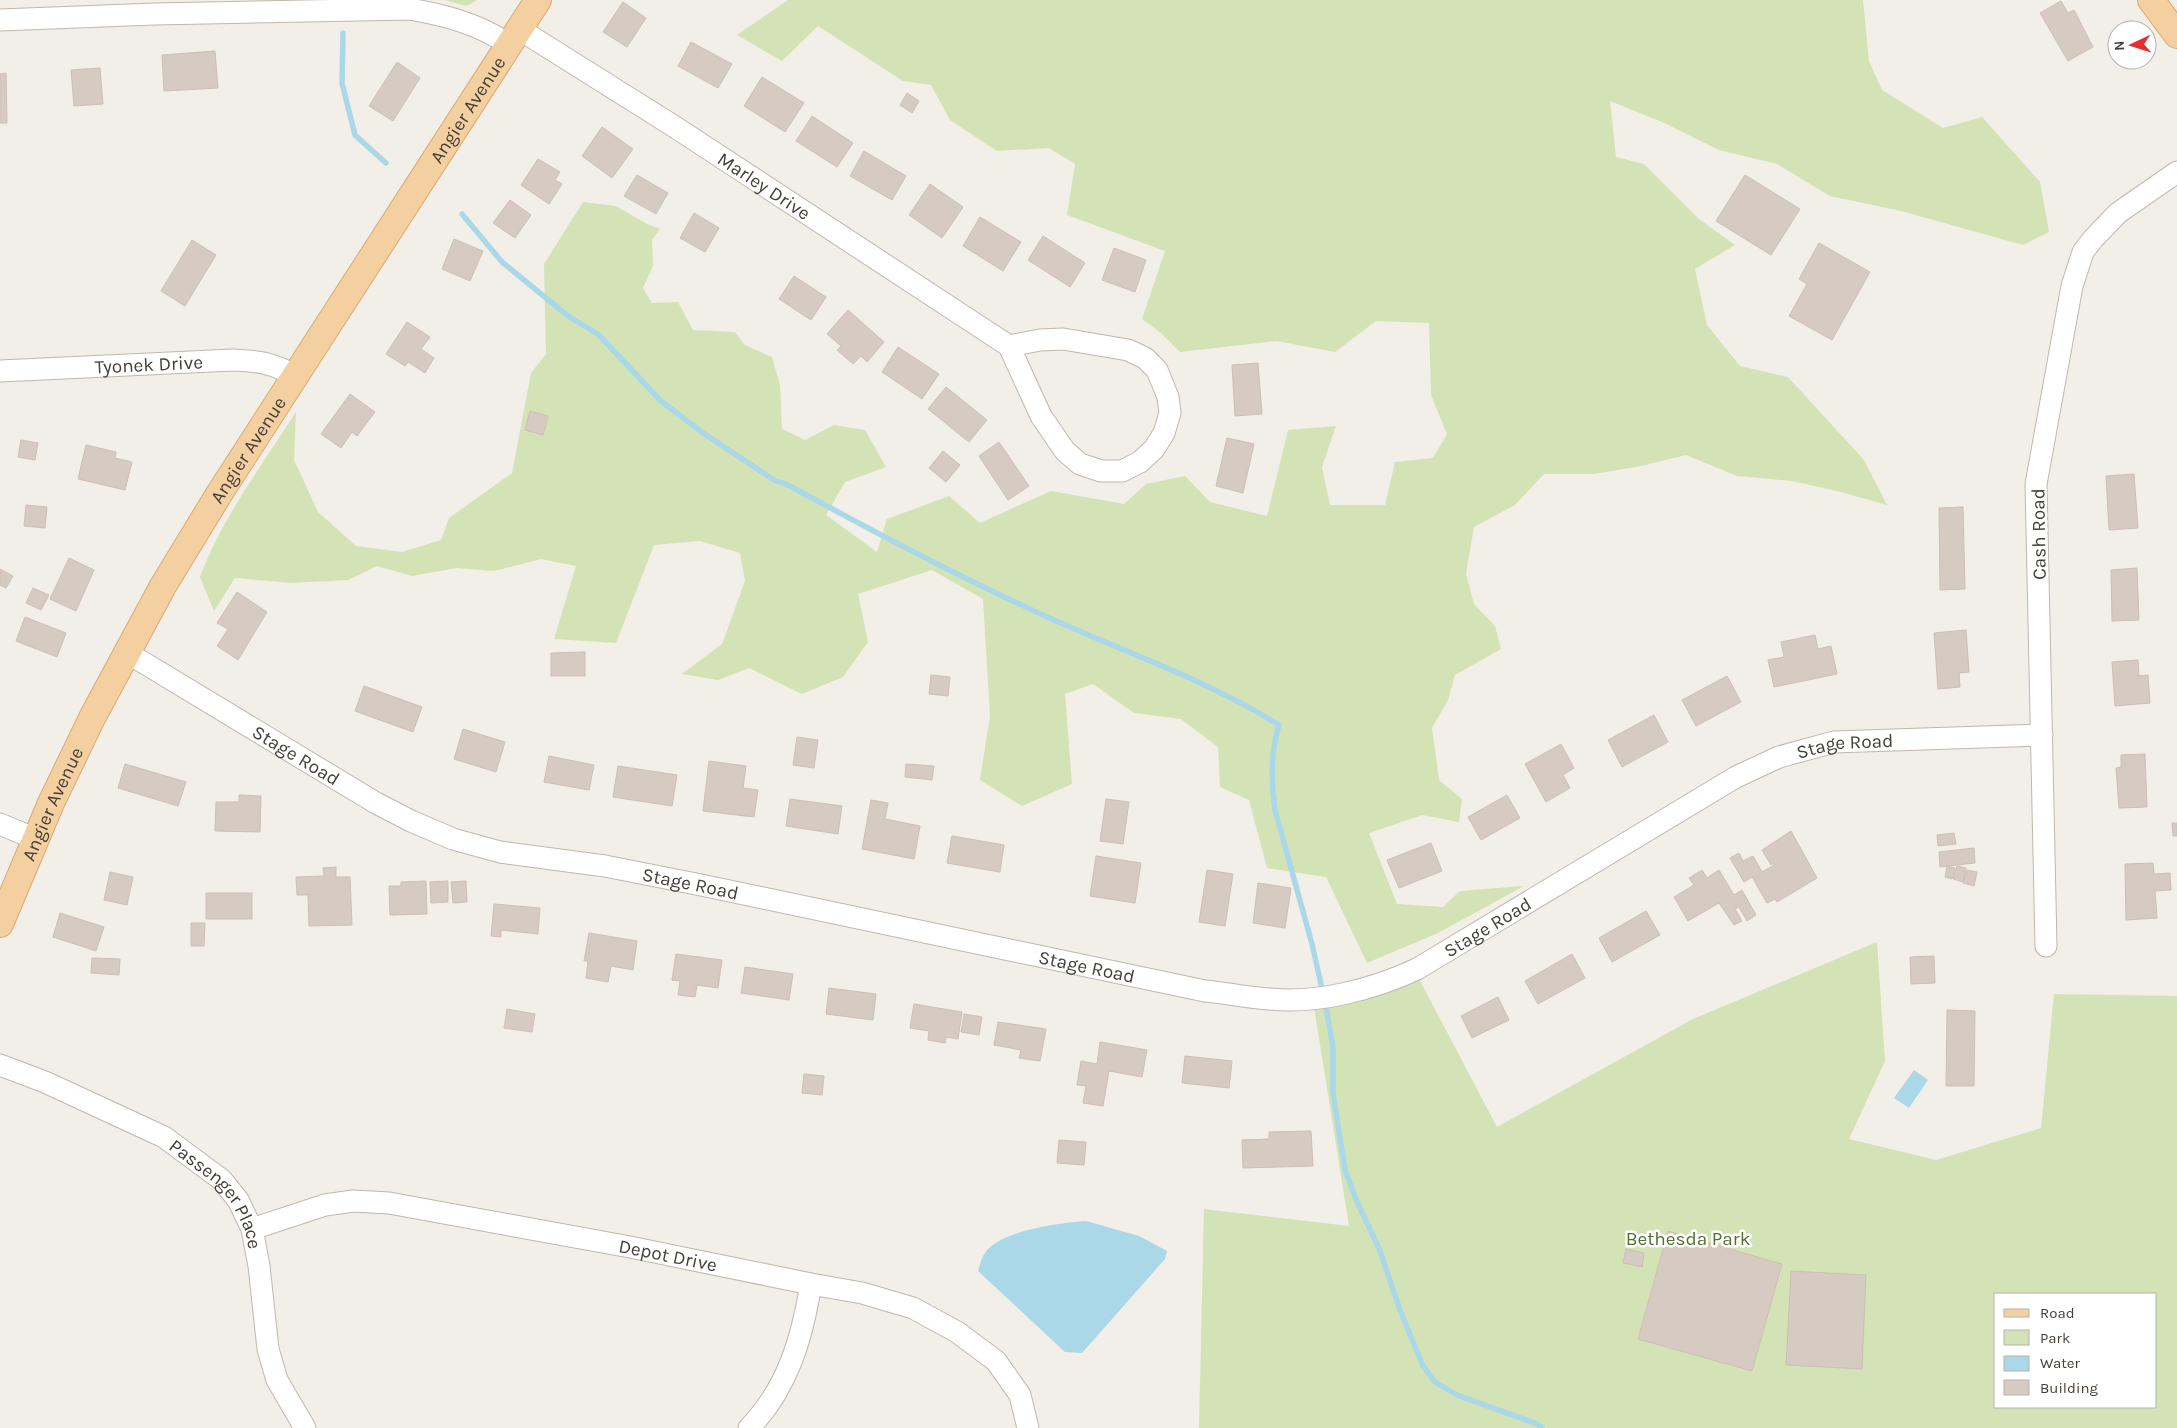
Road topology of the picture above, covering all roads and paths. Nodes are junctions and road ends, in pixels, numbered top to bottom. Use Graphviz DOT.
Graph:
graph roads {
  1 [pos="538,0"];
  2 [pos="2151,0"];
  3 [pos="154,7"];
  4 [pos="0,20"];
  5 [pos="2177,35"];
  6 [pos="514,37"];
  7 [pos="2177,172"];
  8 [pos="1008,346"];
  9 [pos="0,371"];
  10 [pos="295,376"];
  11 [pos="126,652"];
  12 [pos="2042,735"];
  13 [pos="0,824"];
  14 [pos="36,840"];
  15 [pos="0,924"];
  16 [pos="2046,946"];
  17 [pos="0,1065"];
  18 [pos="252,1229"];
  19 [pos="810,1284"];
  20 [pos="305,1428"];
  21 [pos="749,1428"];
  22 [pos="1028,1428"];
  1 -- 6 [label="main road, Angier Avenue"];
  2 -- 5 [label="main road"];
  3 -- 4 [label="street, Marley Drive"];
  3 -- 6 [label="street, Marley Drive"];
  6 -- 8 [label="street, Marley Drive"];
  6 -- 10 [label="main road, Angier Avenue"];
  7 -- 12 [label="street, Cash Road"];
  8 -- 8 [label="street"];
  9 -- 10 [label="street, Tyonek Drive"];
  10 -- 11 [label="main road, Angier Avenue"];
  11 -- 12 [label="street, Stage Road"];
  11 -- 14 [label="main road, Angier Avenue"];
  12 -- 16 [label="street, Cash Road"];
  13 -- 14 [label="street"];
  14 -- 15 [label="main road, Angier Avenue"];
  17 -- 18 [label="street, Passenger Place"];
  18 -- 19 [label="street, Depot Drive"];
  18 -- 20 [label="street, Passenger Place"];
  19 -- 21 [label="street"];
  19 -- 22 [label="street, Depot Drive"];
}
